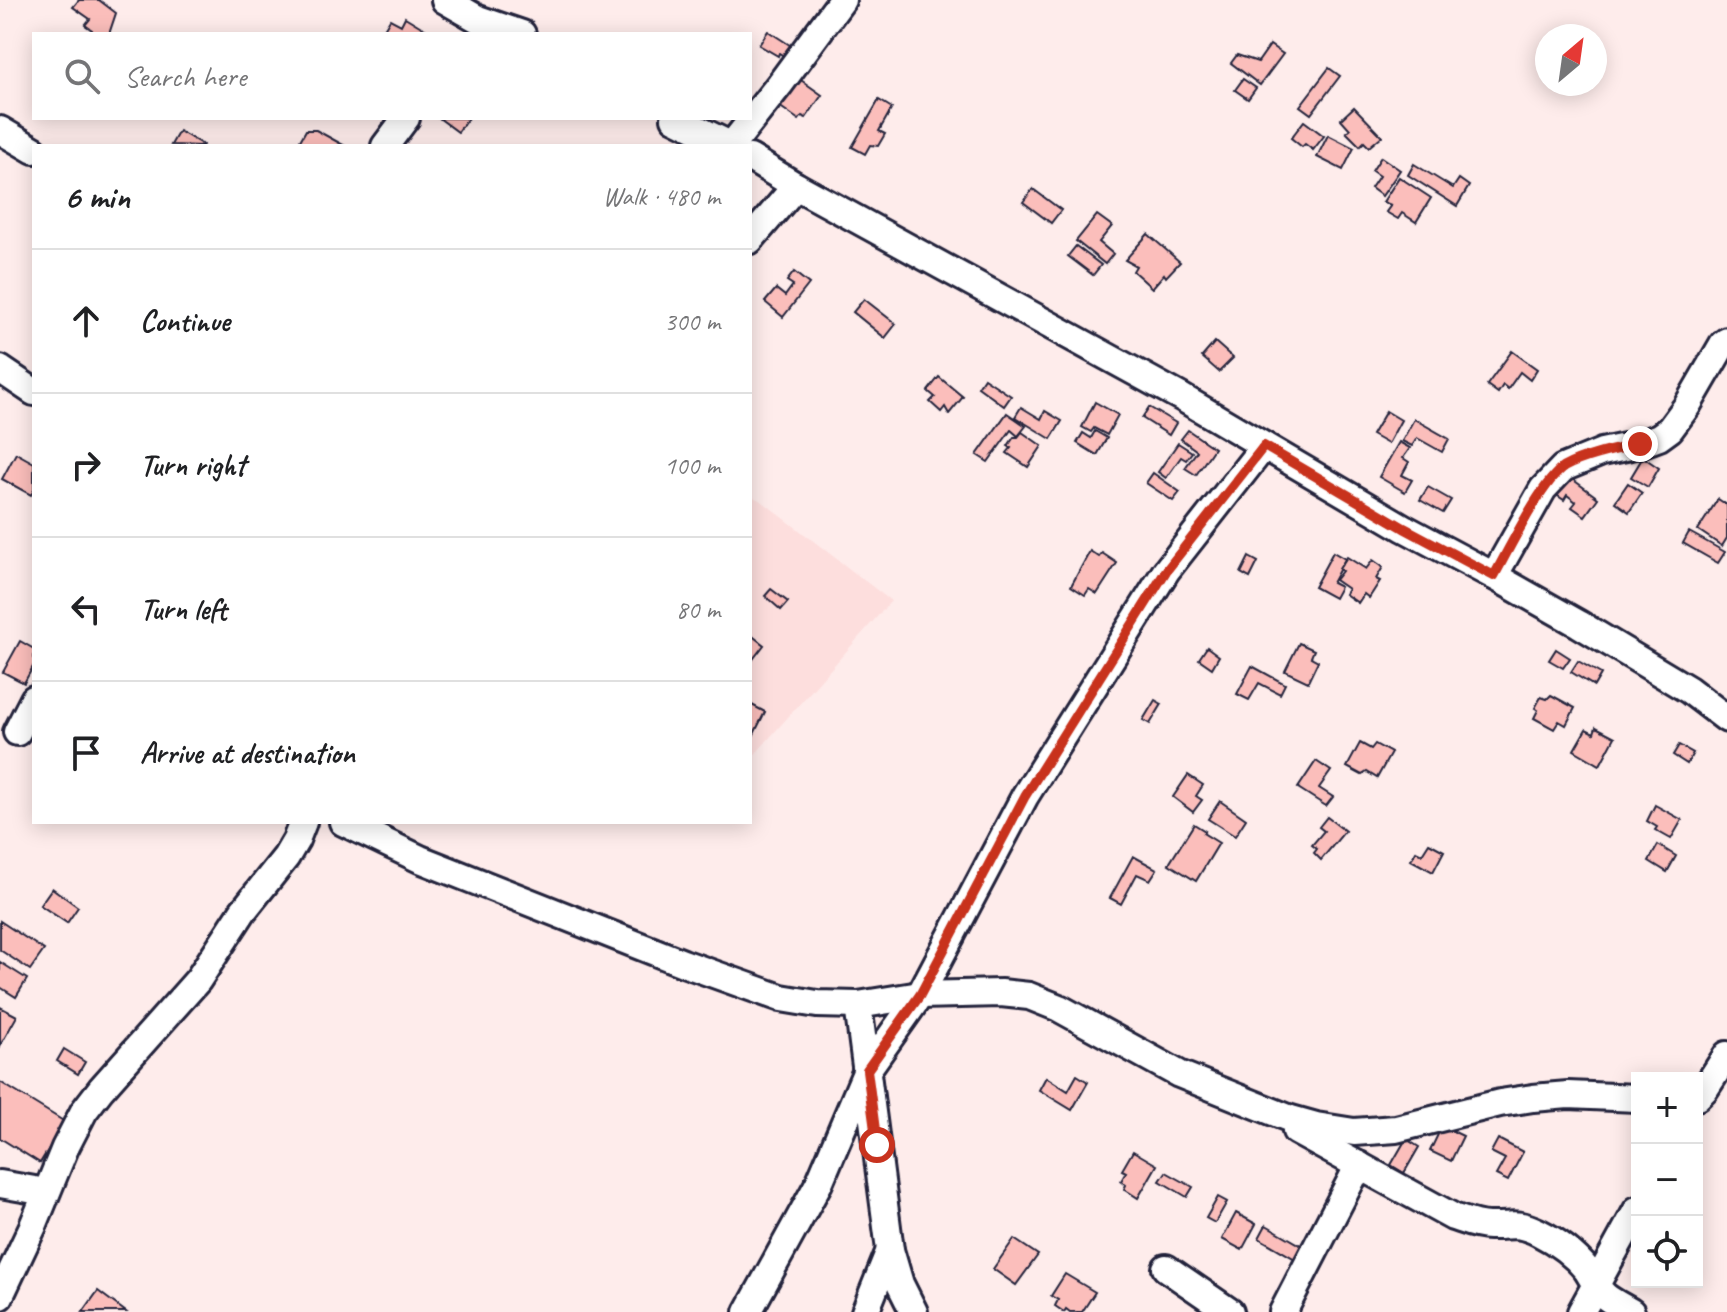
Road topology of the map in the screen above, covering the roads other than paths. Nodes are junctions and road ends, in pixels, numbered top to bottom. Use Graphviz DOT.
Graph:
graph roads {
  1 [pos="445,0"];
  2 [pos="842,0"];
  3 [pos="473,26"];
  4 [pos="510,32"];
  5 [pos="752,119"];
  6 [pos="404,120"];
  7 [pos="679,120"];
  8 [pos="752,120"];
  9 [pos="0,130"];
  10 [pos="386,144"];
  11 [pos="727,144"];
  12 [pos="733,144"];
  13 [pos="32,149"];
  14 [pos="752,159"];
  15 [pos="796,186"];
  16 [pos="752,238"];
  17 [pos="1727,341"];
  18 [pos="0,369"];
  19 [pos="32,391"];
  20 [pos="1264,446"];
  21 [pos="1494,576"];
  22 [pos="32,703"];
  23 [pos="1727,719"];
  24 [pos="17,731"];
  25 [pos="302,824"];
  26 [pos="347,824"];
  27 [pos="920,995"];
  28 [pos="858,1005"];
  29 [pos="1727,1055"];
  30 [pos="867,1070"];
  31 [pos="1703,1091"];
  32 [pos="1631,1098"];
  33 [pos="1290,1128"];
  34 [pos="1359,1165"];
  35 [pos="0,1184"];
  36 [pos="46,1192"];
  37 [pos="1634,1216"];
  38 [pos="890,1250"];
  39 [pos="1166,1268"];
  40 [pos="1595,1286"];
  41 [pos="0,1296"];
  42 [pos="870,1308"];
  43 [pos="748,1312"];
  44 [pos="914,1312"];
  45 [pos="1230,1312"];
  46 [pos="1283,1312"];
  47 [pos="1581,1312"];
  48 [pos="1631,1312"];
  1 -- 3 [label="street"];
  2 -- 5 [label="street"];
  3 -- 4 [label="street"];
  6 -- 10 [label="street"];
  7 -- 11 [label="street"];
  8 -- 12 [label="street"];
  9 -- 13 [label="street"];
  14 -- 15 [label="street"];
  15 -- 16 [label="street"];
  15 -- 20 [label="street"];
  17 -- 21 [label="street"];
  18 -- 19 [label="street"];
  20 -- 21 [label="street"];
  20 -- 27 [label="street"];
  21 -- 23 [label="street"];
  22 -- 24 [label="street"];
  25 -- 36 [label="street"];
  26 -- 28 [label="street"];
  27 -- 28 [label="street"];
  27 -- 30 [label="street"];
  27 -- 32 [label="street"];
  28 -- 30 [label="street"];
  29 -- 31 [label="street"];
  30 -- 38 [label="street"];
  30 -- 43 [label="street"];
  33 -- 34 [label="street"];
  34 -- 40 [label="street"];
  34 -- 46 [label="street"];
  35 -- 36 [label="street"];
  36 -- 41 [label="street"];
  37 -- 40 [label="street"];
  38 -- 42 [label="street"];
  38 -- 44 [label="street"];
  39 -- 45 [label="street"];
  40 -- 47 [label="street"];
  40 -- 48 [label="street"];
}
